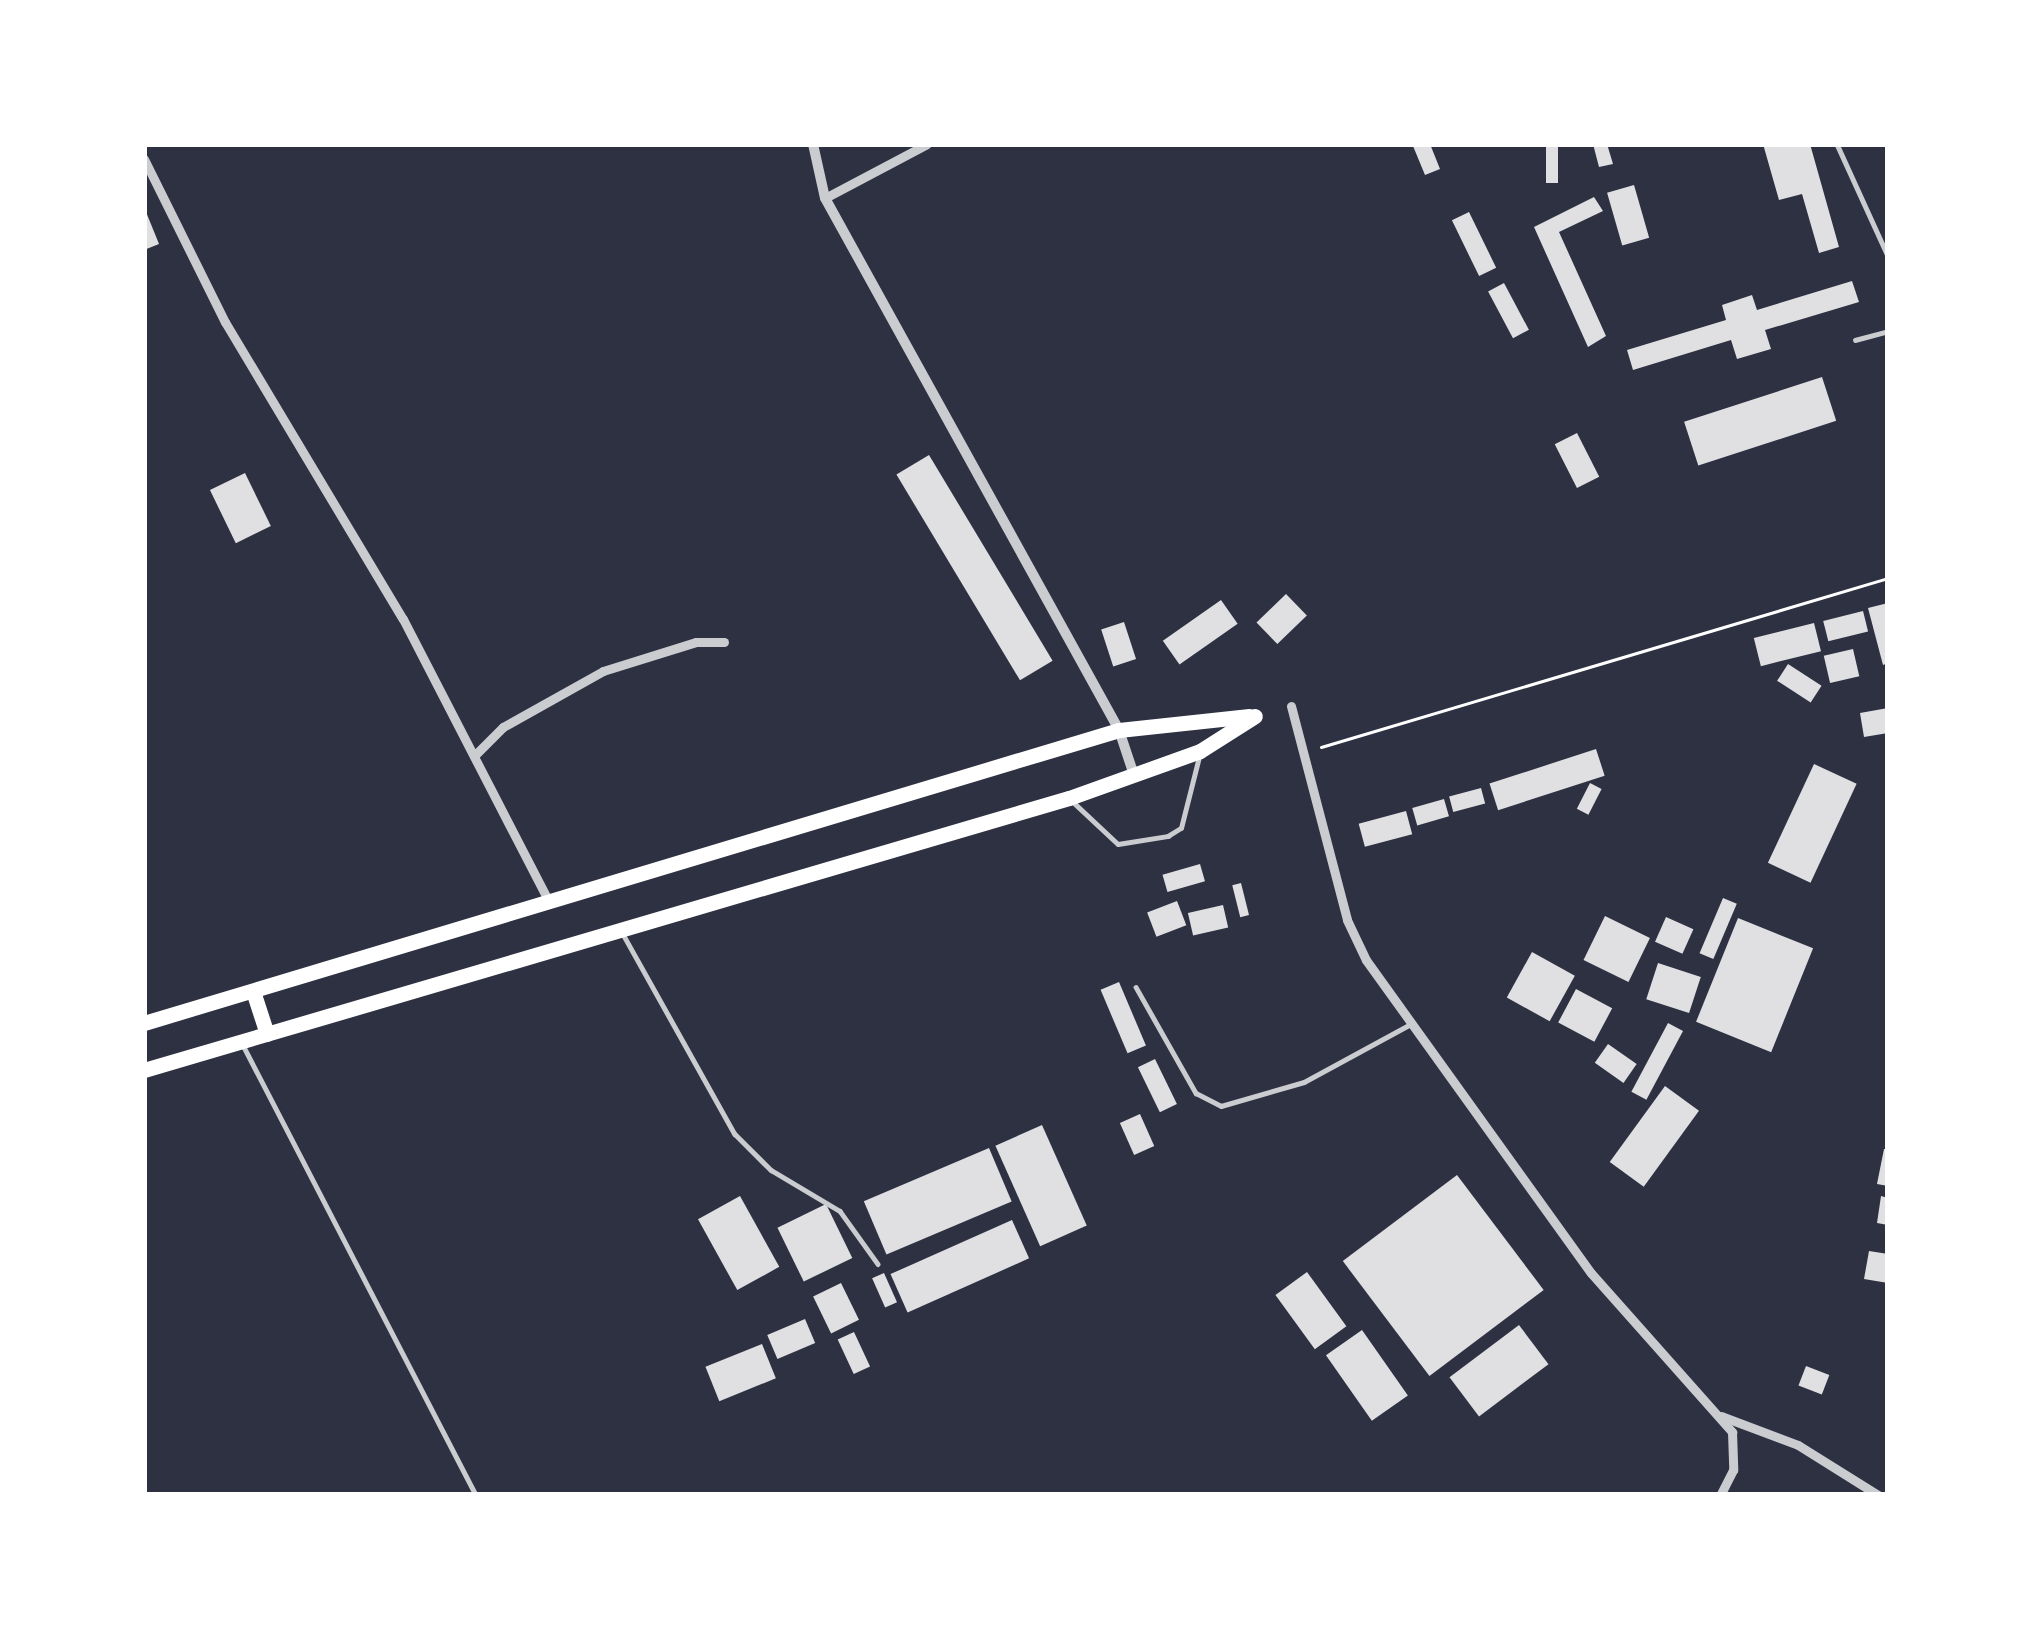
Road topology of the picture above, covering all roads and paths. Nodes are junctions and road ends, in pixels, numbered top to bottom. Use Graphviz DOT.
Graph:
graph roads {
  1 [pos="813,144"];
  2 [pos="927,144"];
  3 [pos="1837,144"];
  4 [pos="144,159"];
  5 [pos="825,198"];
  6 [pos="1888,256"];
  7 [pos="1888,331"];
  8 [pos="1855,340"];
  9 [pos="1888,578"];
  10 [pos="724,642"];
  11 [pos="1291,706"];
  12 [pos="1119,730"];
  13 [pos="1201,751"];
  14 [pos="1307,751"];
  15 [pos="474,756"];
  16 [pos="1134,775"];
  17 [pos="1069,798"];
  18 [pos="547,898"];
  19 [pos="623,934"];
  20 [pos="1136,987"];
  21 [pos="253,991"];
  22 [pos="144,1023"];
  23 [pos="1411,1024"];
  24 [pos="267,1034"];
  25 [pos="242,1042"];
  26 [pos="144,1070"];
  27 [pos="878,1264"];
  28 [pos="1721,1416"];
  29 [pos="476,1495"];
  30 [pos="1720,1495"];
  31 [pos="1878,1495"];
  1 -- 5 [label="street"];
  2 -- 5 [label="street"];
  3 -- 6 [label="lane"];
  4 -- 15 [label="street"];
  5 -- 12 [label="street"];
  7 -- 8 [label="lane"];
  9 -- 14 [label="path"];
  10 -- 15 [label="street"];
  11 -- 14 [label="street"];
  12 -- 13 [label="highway"];
  12 -- 16 [label="street"];
  12 -- 18 [label="highway"];
  13 -- 16 [label="highway"];
  13 -- 17 [label="lane"];
  14 -- 23 [label="street"];
  15 -- 18 [label="street"];
  16 -- 17 [label="highway"];
  17 -- 19 [label="highway"];
  18 -- 21 [label="highway"];
  19 -- 24 [label="highway"];
  19 -- 27 [label="lane"];
  20 -- 23 [label="lane"];
  21 -- 22 [label="highway"];
  21 -- 24 [label="highway"];
  23 -- 28 [label="street"];
  24 -- 25 [label="highway"];
  25 -- 26 [label="highway"];
  25 -- 29 [label="lane"];
  28 -- 30 [label="street"];
  28 -- 31 [label="street"];
}
